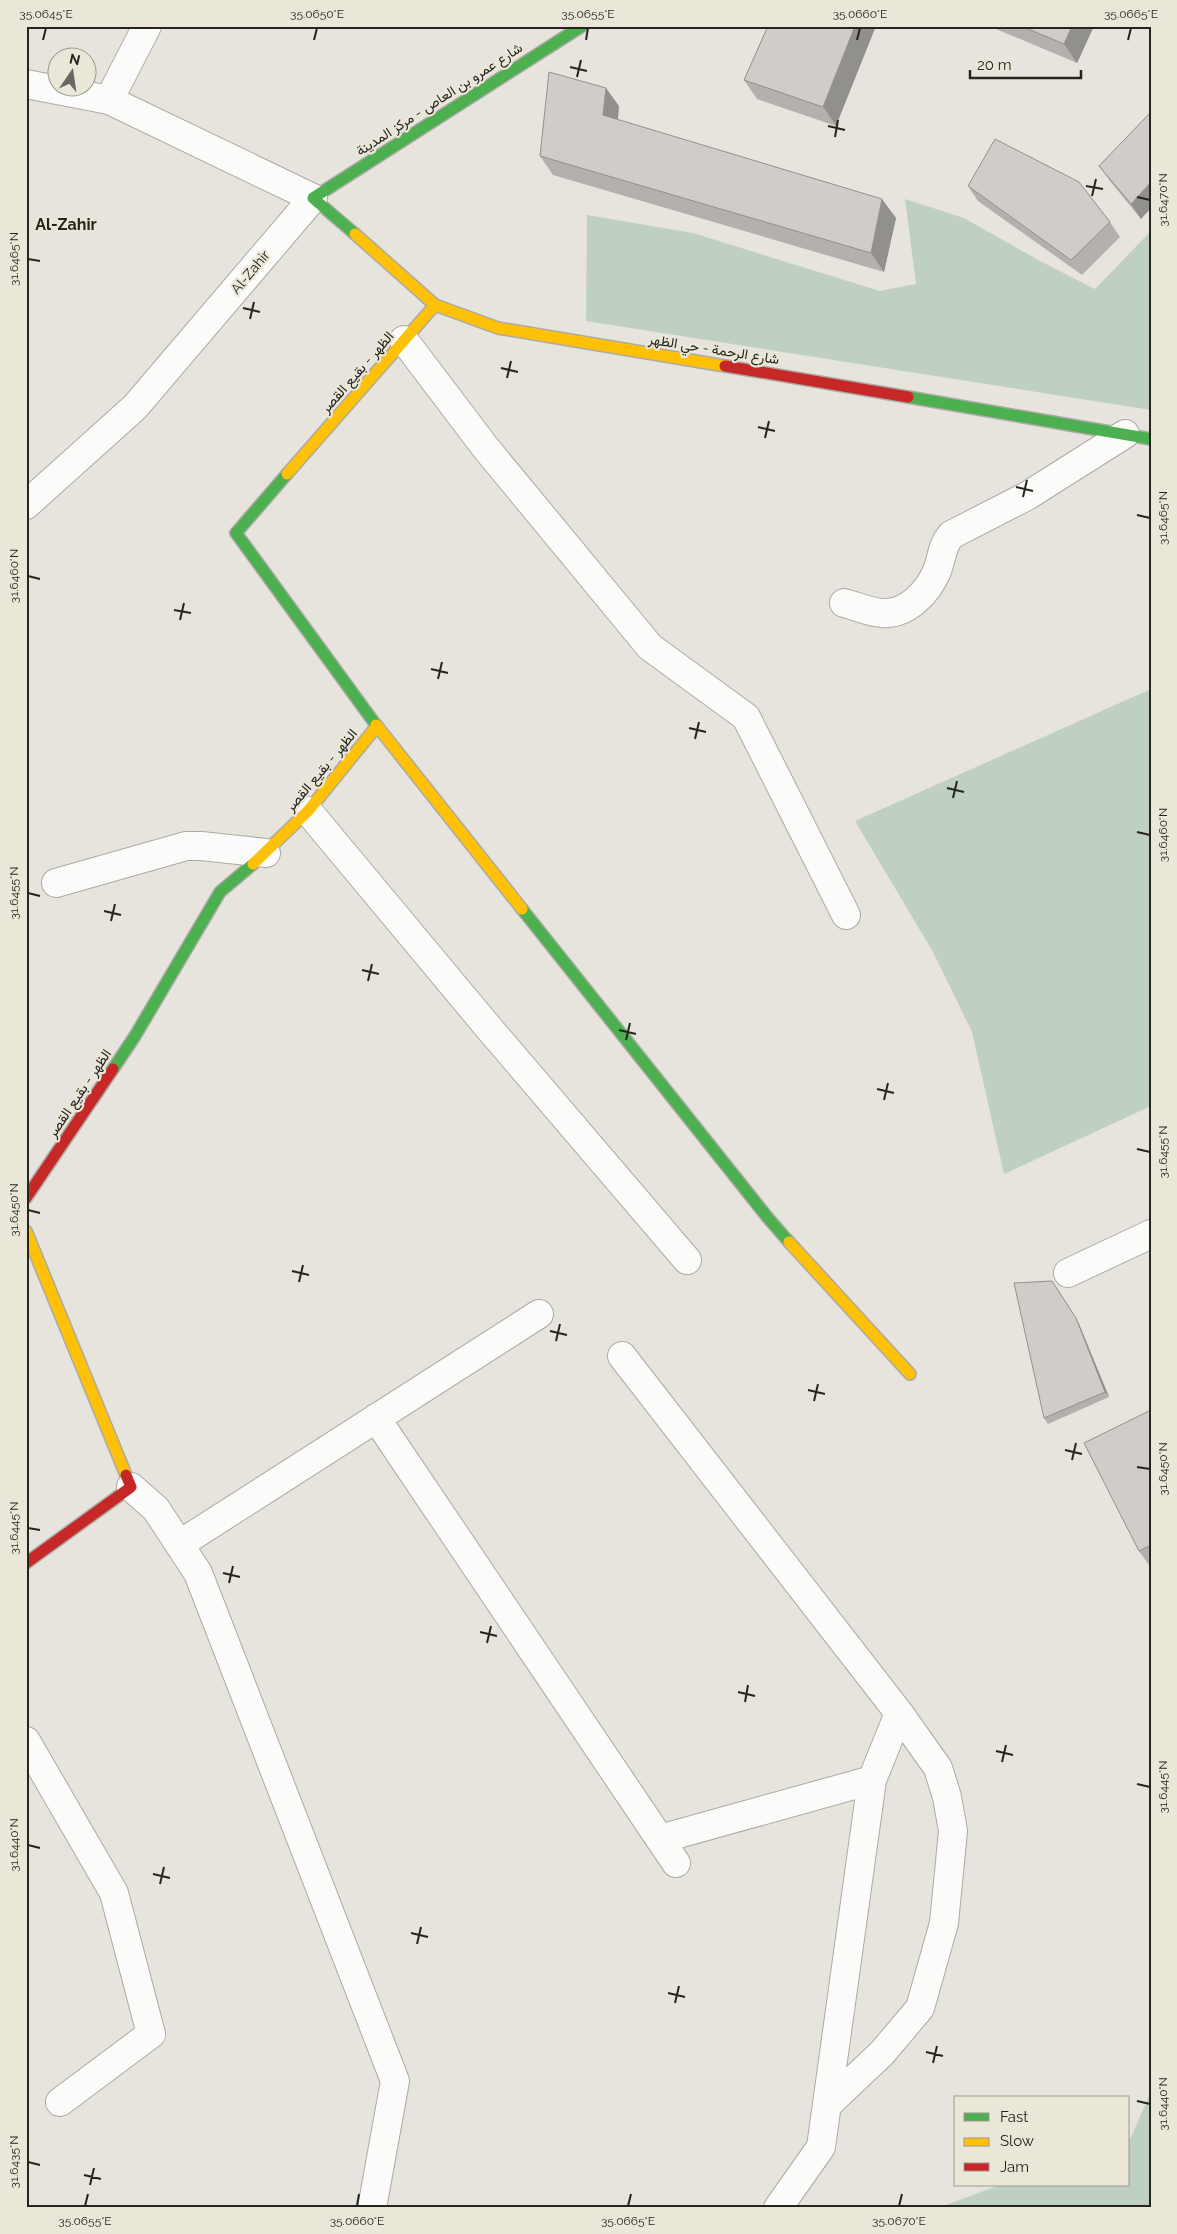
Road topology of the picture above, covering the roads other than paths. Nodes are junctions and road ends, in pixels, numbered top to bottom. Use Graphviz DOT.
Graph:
graph roads {
  1 [pos="147,26"];
  2 [pos="582,26"];
  3 [pos="26,84"];
  4 [pos="109,100"];
  5 [pos="313,198"];
  6 [pos="435,305"];
  7 [pos="404,340"];
  8 [pos="1138,437"];
  9 [pos="26,505"];
  10 [pos="844,603"];
  11 [pos="377,726"];
  12 [pos="308,811"];
  13 [pos="266,854"];
  14 [pos="56,883"];
  15 [pos="846,915"];
  16 [pos="26,1198"];
  17 [pos="26,1231"];
  18 [pos="1151,1234"];
  19 [pos="687,1260"];
  20 [pos="1068,1273"];
  21 [pos="539,1314"];
  22 [pos="622,1356"];
  23 [pos="910,1374"];
  24 [pos="376,1418"];
  25 [pos="131,1487"];
  26 [pos="180,1544"];
  27 [pos="26,1563"];
  28 [pos="899,1713"];
  29 [pos="26,1741"];
  30 [pos="872,1780"];
  31 [pos="660,1838"];
  32 [pos="676,1862"];
  33 [pos="60,2102"];
  34 [pos="827,2106"];
  35 [pos="372,2208"];
  36 [pos="778,2208"];
  1 -- 4 [label="street"];
  2 -- 5 [label="street, شارع عمرو بن العاص - مركز المدينة"];
  3 -- 4 [label="street"];
  4 -- 5 [label="street"];
  5 -- 6 [label="street, شارع الرحمة - حي الظهر"];
  5 -- 9 [label="street, Al-Zahir"];
  6 -- 7 [label="street, الظهر - بقيع القصر"];
  6 -- 8 [label="street, شارع الرحمة - حي الظهر"];
  7 -- 11 [label="street, الظهر - بقيع القصر"];
  7 -- 15 [label="street"];
  8 -- 10 [label="street"];
  11 -- 12 [label="street, الظهر - بقيع القصر"];
  11 -- 23 [label="street"];
  12 -- 13 [label="street, الظهر - بقيع القصر"];
  12 -- 19 [label="street"];
  13 -- 14 [label="street"];
  13 -- 16 [label="street, الظهر - بقيع القصر"];
  17 -- 25 [label="street"];
  18 -- 20 [label="street"];
  21 -- 24 [label="street"];
  22 -- 28 [label="street"];
  24 -- 26 [label="street"];
  24 -- 31 [label="street"];
  25 -- 26 [label="street"];
  25 -- 27 [label="street"];
  26 -- 35 [label="street"];
  28 -- 30 [label="street"];
  28 -- 34 [label="street"];
  29 -- 33 [label="street"];
  30 -- 31 [label="street"];
  30 -- 34 [label="street"];
  31 -- 32 [label="street"];
  34 -- 36 [label="street"];
}
